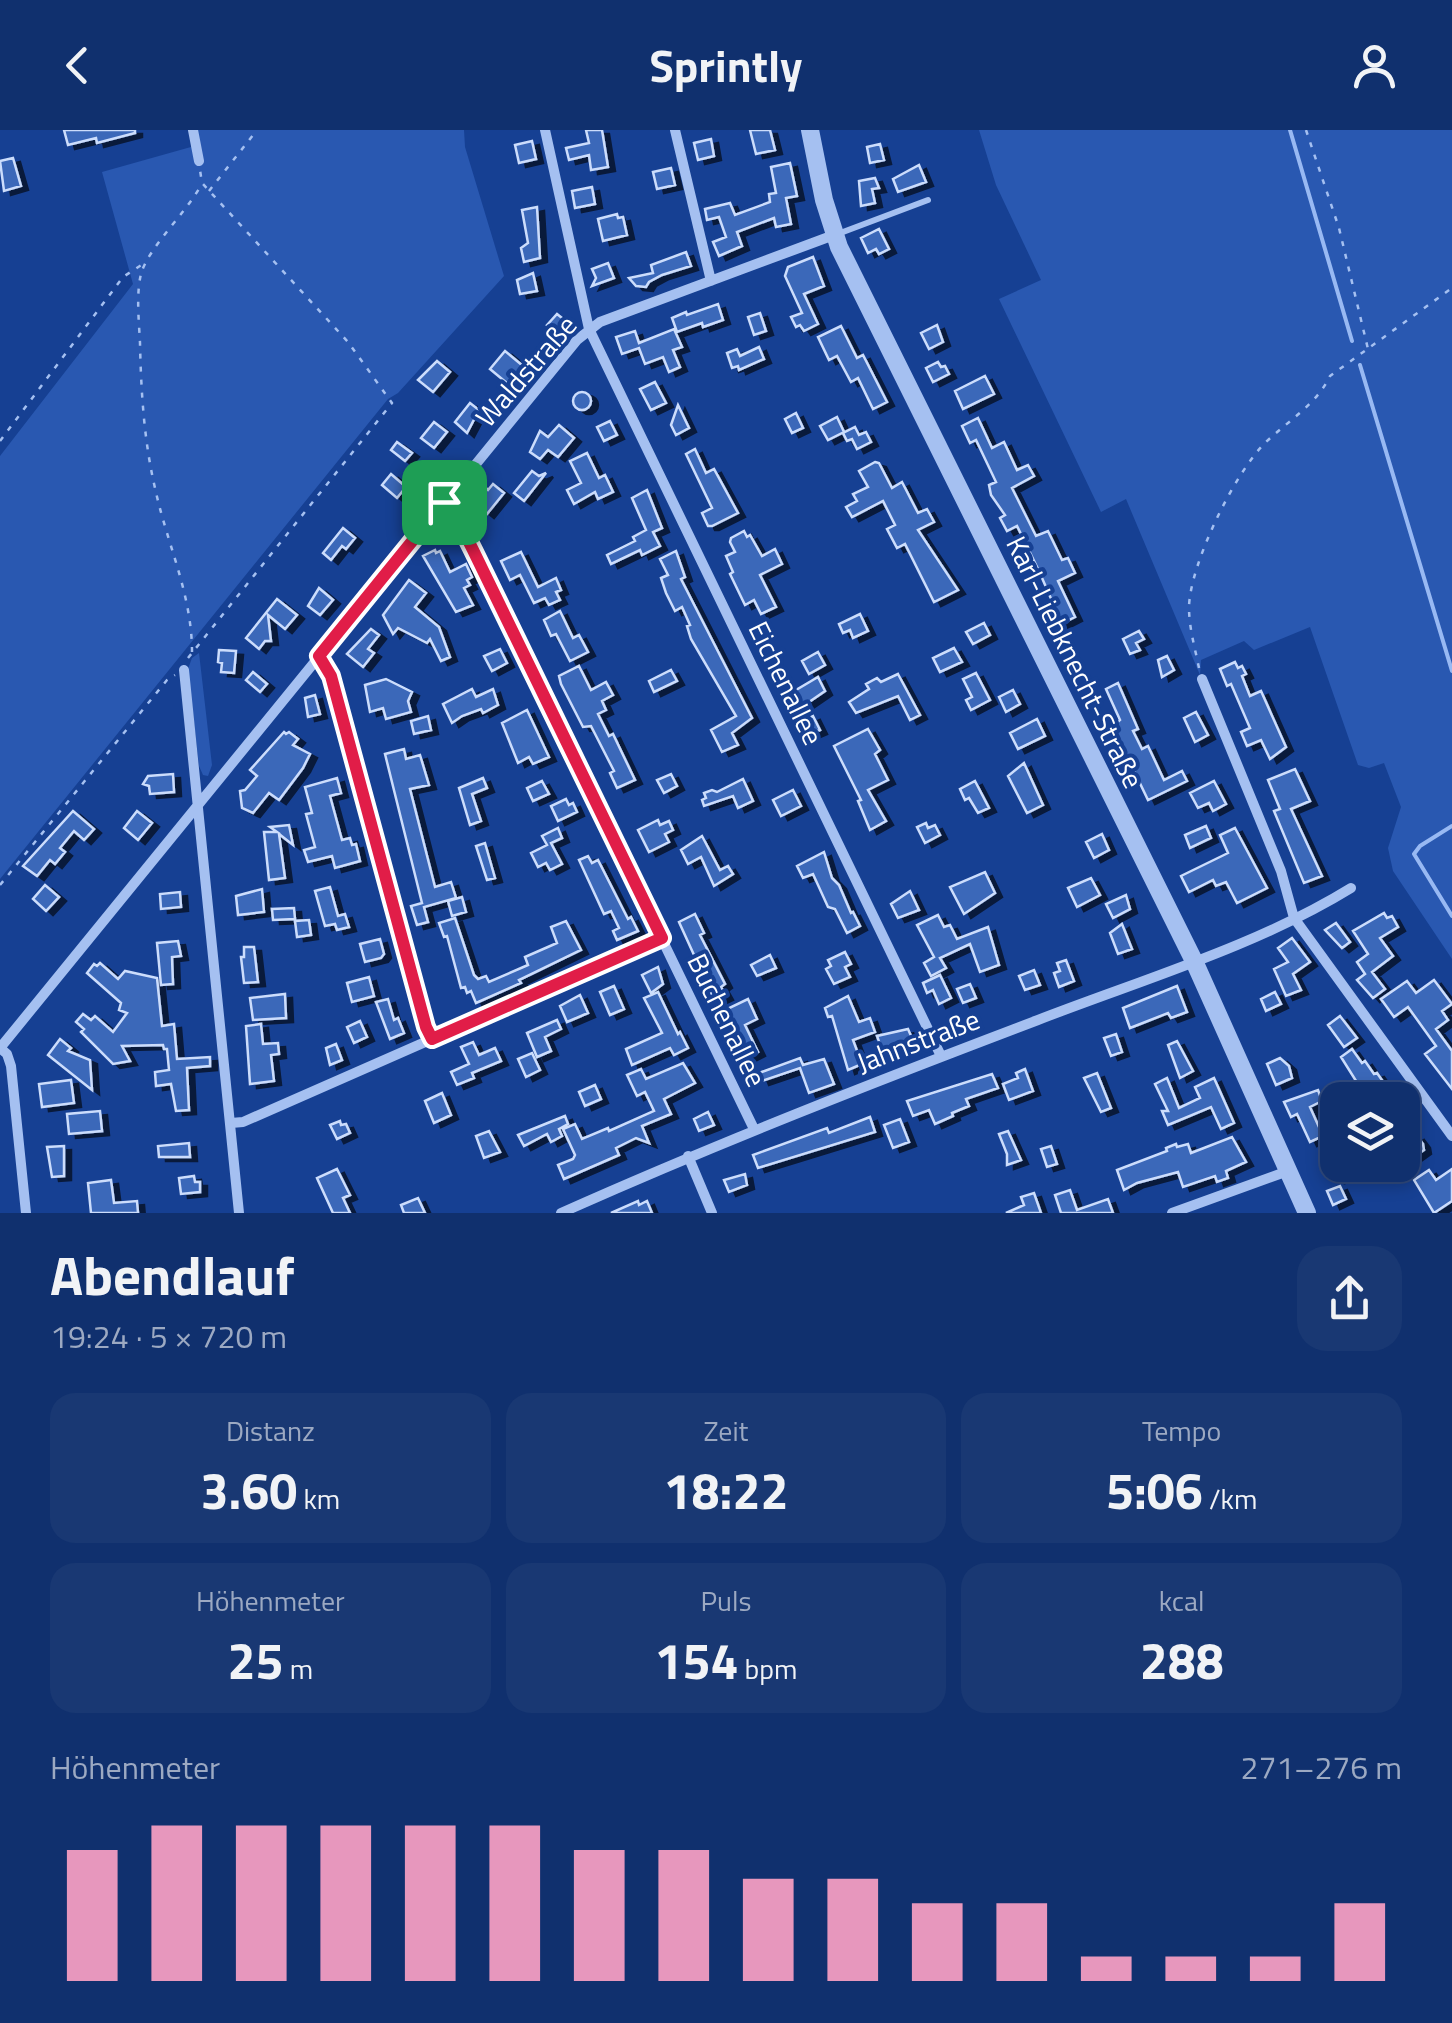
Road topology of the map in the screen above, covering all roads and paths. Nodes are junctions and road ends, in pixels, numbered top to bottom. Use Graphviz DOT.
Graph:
graph roads {
  1 [pos="192,130"];
  2 [pos="256,130"];
  3 [pos="545,130"];
  4 [pos="675,130"];
  5 [pos="810,130"];
  6 [pos="1306,130"];
  7 [pos="199,160"];
  8 [pos="208,191"];
  9 [pos="928,200"];
  10 [pos="834,235"];
  11 [pos="148,261"];
  12 [pos="711,281"];
  13 [pos="1452,288"];
  14 [pos="588,330"];
  15 [pos="1368,349"];
  16 [pos="0,440"];
  17 [pos="444,502"];
  18 [pos="319,656"];
  19 [pos="184,670"];
  20 [pos="1202,679"];
  21 [pos="198,805"];
  22 [pos="0,885"];
  23 [pos="1351,888"];
  24 [pos="1294,918"];
  25 [pos="662,938"];
  26 [pos="1194,961"];
  27 [pos="432,1039"];
  28 [pos="0,1048"];
  29 [pos="941,1056"];
  30 [pos="231,1123"];
  31 [pos="754,1128"];
  32 [pos="1452,1136"];
  33 [pos="688,1156"];
  34 [pos="1288,1171"];
  35 [pos="26,1213"];
  36 [pos="240,1213"];
  37 [pos="561,1213"];
  38 [pos="712,1213"];
  39 [pos="1172,1213"];
  40 [pos="1307,1213"];
  1 -- 7 [label="street"];
  2 -- 8 [label="path"];
  3 -- 14 [label="street, Eichenallee"];
  4 -- 12 [label="street"];
  5 -- 10 [label="street, Karl-Liebknecht-Straße"];
  6 -- 15 [label="path"];
  8 -- 11 [label="path"];
  8 -- 11 [label="path"];
  9 -- 10 [label="lane, Waldstraße"];
  10 -- 12 [label="street, Waldstraße"];
  10 -- 26 [label="street, Karl-Liebknecht-Straße"];
  11 -- 16 [label="path"];
  12 -- 14 [label="street, Waldstraße"];
  13 -- 15 [label="path"];
  14 -- 17 [label="street, Waldstraße"];
  14 -- 29 [label="street, Eichenallee"];
  15 -- 20 [label="path"];
  17 -- 18 [label="street, Waldstraße"];
  17 -- 25 [label="street, Buchenallee"];
  18 -- 21 [label="street, Waldstraße"];
  18 -- 27 [label="street"];
  19 -- 21 [label="street"];
  19 -- 22 [label="path"];
  20 -- 24 [label="street"];
  21 -- 28 [label="street, Waldstraße"];
  21 -- 30 [label="street"];
  23 -- 24 [label="street, Jahnstraße"];
  24 -- 26 [label="street, Jahnstraße"];
  24 -- 32 [label="street"];
  25 -- 27 [label="street"];
  25 -- 31 [label="street, Buchenallee"];
  26 -- 29 [label="street, Jahnstraße"];
  26 -- 34 [label="street, Karl-Liebknecht-Straße"];
  27 -- 30 [label="street"];
  28 -- 35 [label="street"];
  29 -- 31 [label="street, Jahnstraße"];
  30 -- 36 [label="street"];
  31 -- 33 [label="street, Jahnstraße"];
  33 -- 37 [label="street, Jahnstraße"];
  33 -- 38 [label="street"];
  34 -- 39 [label="street"];
  34 -- 40 [label="street, Karl-Liebknecht-Straße"];
}
